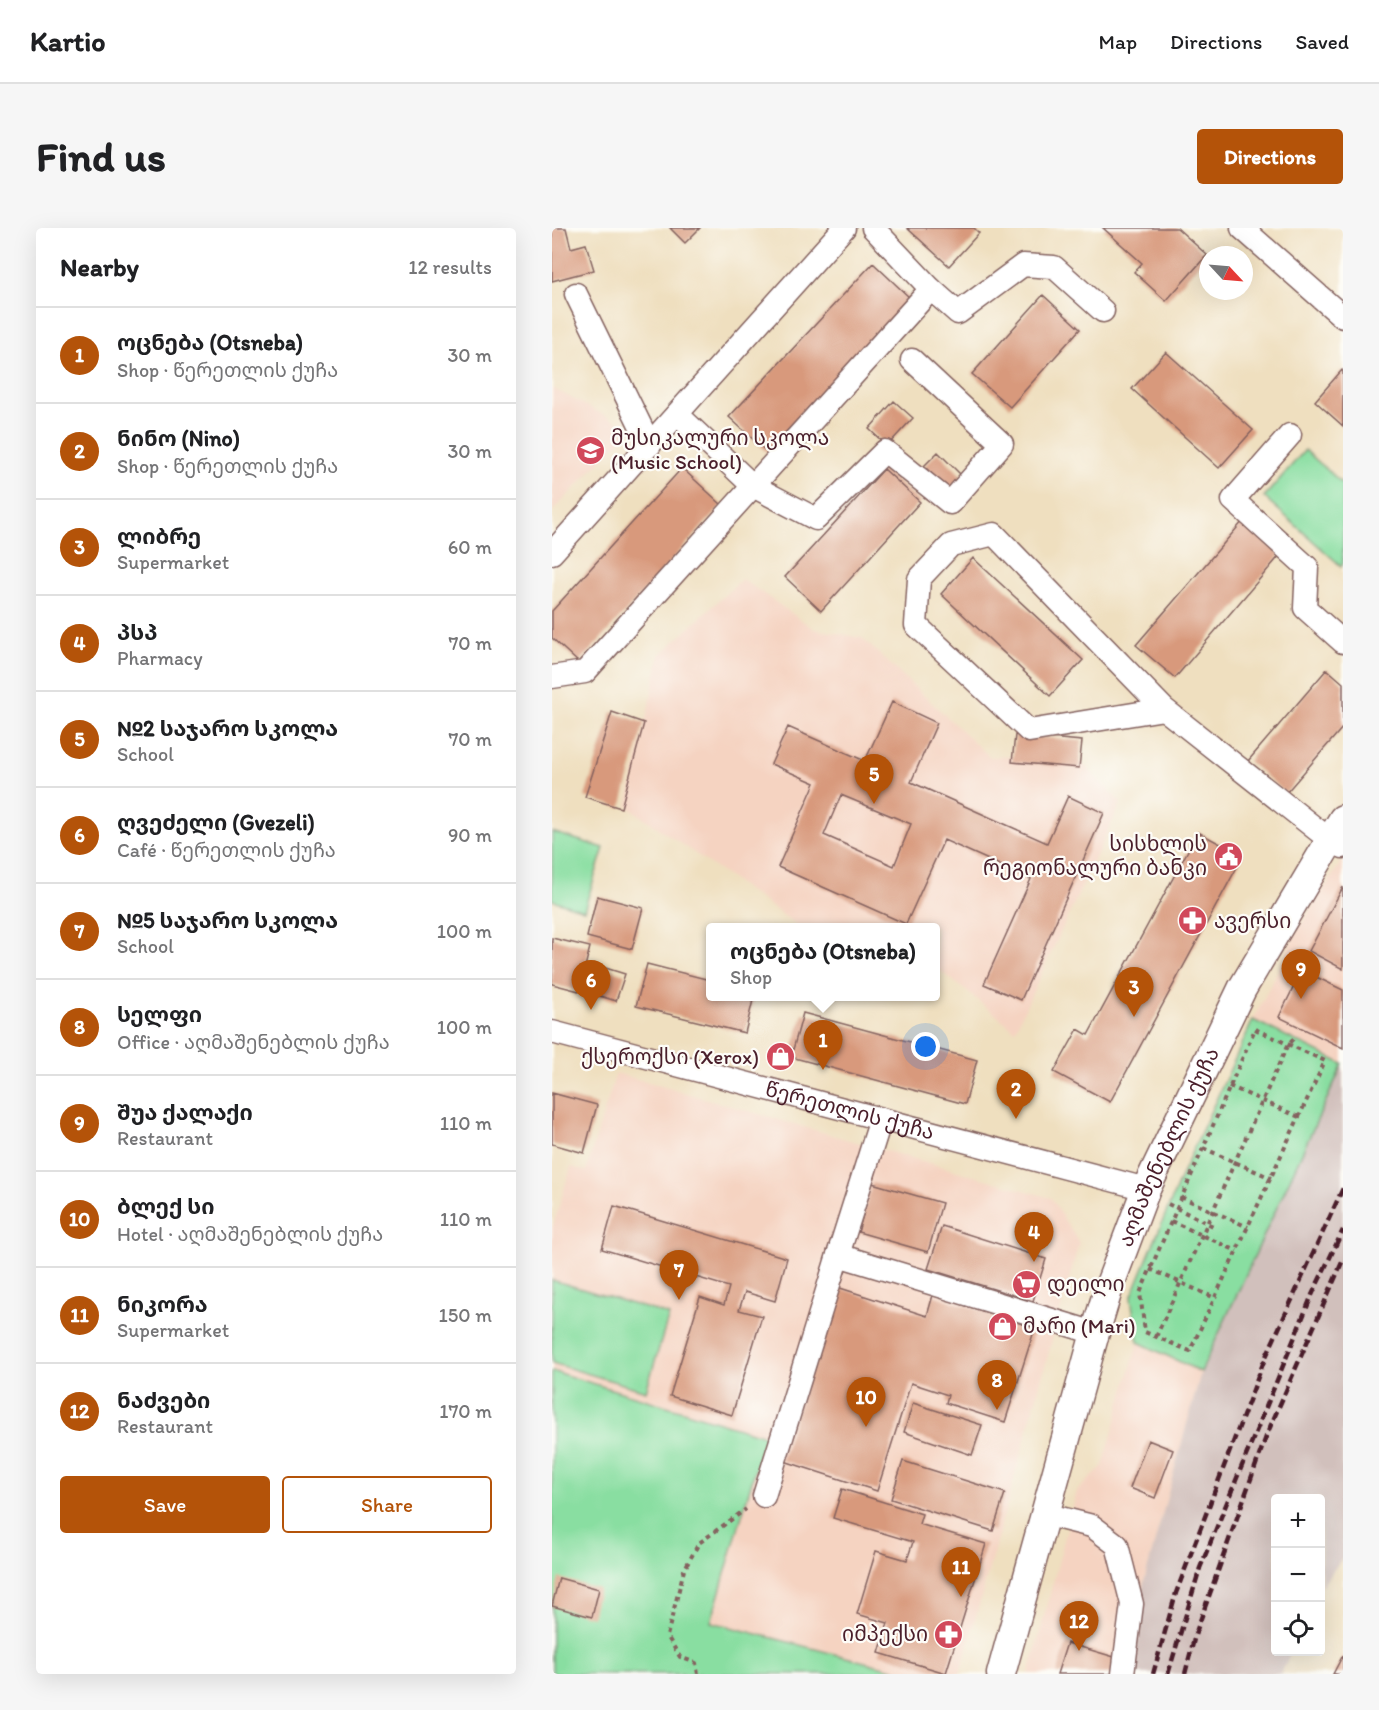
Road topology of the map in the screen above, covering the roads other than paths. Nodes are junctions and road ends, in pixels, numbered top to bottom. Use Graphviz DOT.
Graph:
graph roads {
  1 [pos="844,228"];
  2 [pos="873,228"];
  3 [pos="1242,228"];
  4 [pos="931,289"];
  5 [pos="576,294"];
  6 [pos="1103,311"];
  7 [pos="1343,317"];
  8 [pos="912,360"];
  9 [pos="677,414"];
  10 [pos="1290,435"];
  11 [pos="650,445"];
  12 [pos="753,486"];
  13 [pos="552,553"];
  14 [pos="1343,642"];
  15 [pos="552,677"];
  16 [pos="1164,709"];
  17 [pos="1339,835"];
  18 [pos="552,1032"];
  19 [pos="880,1119"];
  20 [pos="1146,1189"];
  21 [pos="838,1255"];
  22 [pos="1095,1333"];
  23 [pos="764,1496"];
  24 [pos="1044,1514"];
  25 [pos="1001,1674"];
  26 [pos="1124,1674"];
  1 -- 9 [label="street"];
  2 -- 4 [label="street"];
  3 -- 7 [label="street"];
  4 -- 6 [label="street"];
  4 -- 12 [label="street"];
  5 -- 11 [label="street"];
  8 -- 12 [label="street"];
  9 -- 11 [label="street"];
  9 -- 12 [label="street"];
  10 -- 14 [label="street"];
  11 -- 13 [label="street"];
  12 -- 15 [label="street"];
  16 -- 16 [label="street"];
  16 -- 17 [label="street"];
  17 -- 20 [label="main road, აღმაშენებლის ქუჩა"];
  18 -- 19 [label="street, წერეთლის ქუჩა"];
  19 -- 20 [label="street, წერეთლის ქუჩა"];
  19 -- 21 [label="street"];
  20 -- 22 [label="main road, აღმაშენებლის ქუჩა"];
  21 -- 22 [label="street"];
  21 -- 23 [label="street"];
  22 -- 24 [label="main road, აღმაშენებლის ქუჩა"];
  24 -- 25 [label="main road, აღმაშენებლის ქუჩა"];
  24 -- 26 [label="street"];
}
